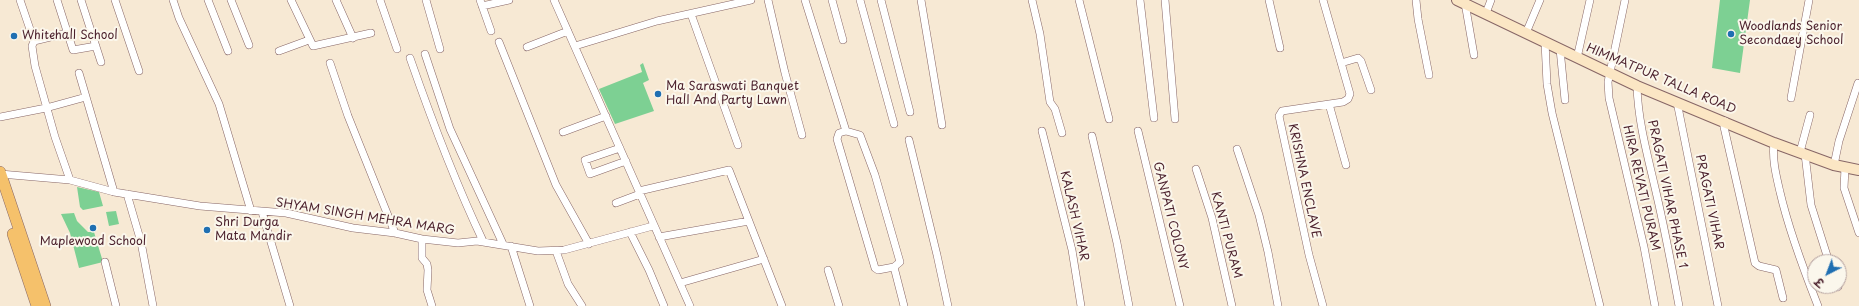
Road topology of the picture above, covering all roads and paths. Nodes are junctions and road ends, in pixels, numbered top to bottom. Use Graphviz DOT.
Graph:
graph roads {
  1 [pos="20,0"];
  2 [pos="57,0"];
  3 [pos="81,0"];
  4 [pos="115,0"];
  5 [pos="173,0"];
  6 [pos="208,0"];
  7 [pos="231,0"];
  8 [pos="291,0"];
  9 [pos="336,0"];
  10 [pos="380,0"];
  11 [pos="426,0"];
  12 [pos="509,0"];
  13 [pos="554,0"];
  14 [pos="751,0"];
  15 [pos="768,0"];
  16 [pos="805,0"];
  17 [pos="832,0"];
  18 [pos="860,0"];
  19 [pos="881,0"];
  20 [pos="921,0"];
  21 [pos="1032,0"];
  22 [pos="1079,0"];
  23 [pos="1140,0"];
  24 [pos="1165,0"];
  25 [pos="1269,0"];
  26 [pos="1323,0"];
  27 [pos="1416,0"];
  28 [pos="1490,0"];
  29 [pos="1540,0"];
  30 [pos="1590,0"];
  31 [pos="1625,0"];
  32 [pos="1809,0"];
  33 [pos="1461,2"];
  34 [pos="481,3"];
  35 [pos="1486,13"];
  36 [pos="691,14"];
  37 [pos="491,30"];
  38 [pos="568,31"];
  39 [pos="67,33"];
  40 [pos="371,33"];
  41 [pos="1526,33"];
  42 [pos="353,38"];
  43 [pos="309,40"];
  44 [pos="843,40"];
  45 [pos="34,41"];
  46 [pos="499,42"];
  47 [pos="1545,42"];
  48 [pos="249,45"];
  49 [pos="96,46"];
  50 [pos="575,46"];
  51 [pos="527,47"];
  52 [pos="1280,48"];
  53 [pos="397,49"];
  54 [pos="440,49"];
  55 [pos="1560,49"];
  56 [pos="228,51"];
  57 [pos="279,51"];
  58 [pos="425,54"];
  59 [pos="1474,55"];
  60 [pos="410,58"];
  61 [pos="1577,58"];
  62 [pos="101,62"];
  63 [pos="330,63"];
  64 [pos="1341,63"];
  65 [pos="139,71"];
  66 [pos="79,73"];
  67 [pos="1430,74"];
  68 [pos="1610,74"];
  69 [pos="1858,83"];
  70 [pos="1637,86"];
  71 [pos="1371,90"];
  72 [pos="86,98"];
  73 [pos="1791,98"];
  74 [pos="1565,100"];
  75 [pos="1677,102"];
  76 [pos="1329,104"];
  77 [pos="46,108"];
  78 [pos="910,112"];
  79 [pos="1810,115"];
  80 [pos="606,116"];
  81 [pos="0,117"];
  82 [pos="1154,118"];
  83 [pos="1109,119"];
  84 [pos="1175,119"];
  85 [pos="1725,121"];
  86 [pos="894,124"];
  87 [pos="942,125"];
  88 [pos="846,131"];
  89 [pos="1042,131"];
  90 [pos="1138,131"];
  91 [pos="563,132"];
  92 [pos="1062,133"];
  93 [pos="802,135"];
  94 [pos="1092,136"];
  95 [pos="909,140"];
  96 [pos="1774,143"];
  97 [pos="738,145"];
  98 [pos="620,148"];
  99 [pos="1237,149"];
  100 [pos="1802,153"];
  101 [pos="626,161"];
  102 [pos="1834,165"];
  103 [pos="1346,166"];
  104 [pos="1845,168"];
  105 [pos="1196,170"];
  106 [pos="1859,170"];
  107 [pos="0,174"];
  108 [pos="70,180"];
  109 [pos="114,192"];
  110 [pos="639,193"];
  111 [pos="127,194"];
  112 [pos="0,197"];
  113 [pos="616,203"];
  114 [pos="251,211"];
  115 [pos="262,212"];
  116 [pos="749,221"];
  117 [pos="653,226"];
  118 [pos="630,232"];
  119 [pos="395,233"];
  120 [pos="1859,233"];
  121 [pos="658,237"];
  122 [pos="422,239"];
  123 [pos="483,241"];
  124 [pos="503,244"];
  125 [pos="589,244"];
  126 [pos="511,246"];
  127 [pos="556,251"];
  128 [pos="22,252"];
  129 [pos="1826,254"];
  130 [pos="764,258"];
  131 [pos="104,262"];
  132 [pos="894,267"];
  133 [pos="828,270"];
  134 [pos="680,283"];
  135 [pos="1783,298"];
  136 [pos="37,306"];
  137 [pos="45,306"];
  138 [pos="116,306"];
  139 [pos="153,306"];
  140 [pos="290,306"];
  141 [pos="432,306"];
  142 [pos="530,306"];
  143 [pos="582,306"];
  144 [pos="664,306"];
  145 [pos="690,306"];
  146 [pos="782,306"];
  147 [pos="839,306"];
  148 [pos="904,306"];
  149 [pos="948,306"];
  150 [pos="1081,306"];
  151 [pos="1128,306"];
  152 [pos="1180,306"];
  153 [pos="1232,306"];
  154 [pos="1278,306"];
  155 [pos="1323,306"];
  156 [pos="1600,306"];
  157 [pos="1655,306"];
  158 [pos="1679,306"];
  159 [pos="1718,306"];
  160 [pos="1818,306"];
  1 -- 45 [label="street"];
  2 -- 39 [label="street"];
  3 -- 49 [label="street"];
  4 -- 65 [label="street"];
  5 -- 114 [label="street"];
  6 -- 56 [label="street"];
  7 -- 48 [label="street"];
  8 -- 43 [label="street"];
  9 -- 42 [label="street"];
  10 -- 53 [label="street"];
  11 -- 54 [label="street"];
  12 -- 34 [label="street"];
  13 -- 38 [label="street"];
  14 -- 36 [label="street"];
  15 -- 93 [label="street"];
  16 -- 88 [label="street"];
  17 -- 44 [label="street"];
  18 -- 86 [label="street"];
  19 -- 78 [label="street"];
  20 -- 87 [label="street"];
  21 -- 92 [label="street"];
  22 -- 83 [label="street"];
  23 -- 82 [label="street"];
  24 -- 84 [label="street"];
  25 -- 52 [label="street"];
  26 -- 64 [label="street, KRISHNA ENCLAVE"];
  27 -- 67 [label="street"];
  28 -- 35 [label="street"];
  29 -- 41 [label="street"];
  30 -- 61 [label="street"];
  31 -- 68 [label="street, HIRA REVATI PURAM"];
  32 -- 73 [label="street"];
  33 -- 35 [label="street, HIMMATPUR TALLA ROAD"];
  33 -- 59 [label="street"];
  34 -- 37 [label="street"];
  35 -- 41 [label="street, HIMMATPUR TALLA ROAD"];
  36 -- 50 [label="street"];
  36 -- 97 [label="street"];
  38 -- 50 [label="street"];
  38 -- 51 [label="street"];
  39 -- 45 [label="street"];
  39 -- 49 [label="street"];
  40 -- 42 [label="street"];
  41 -- 47 [label="street, HIMMATPUR TALLA ROAD"];
  42 -- 43 [label="street"];
  43 -- 57 [label="street"];
  45 -- 77 [label="street"];
  46 -- 125 [label="street"];
  47 -- 55 [label="street, HIMMATPUR TALLA ROAD"];
  47 -- 156 [label="street"];
  49 -- 62 [label="street"];
  50 -- 80 [label="street"];
  55 -- 61 [label="street, HIMMATPUR TALLA ROAD"];
  55 -- 74 [label="street"];
  58 -- 124 [label="street"];
  60 -- 123 [label="street"];
  61 -- 68 [label="street, HIMMATPUR TALLA ROAD"];
  63 -- 119 [label="street"];
  64 -- 71 [label="street"];
  64 -- 76 [label="street, KRISHNA ENCLAVE"];
  66 -- 72 [label="street"];
  68 -- 70 [label="street, HIMMATPUR TALLA ROAD"];
  68 -- 157 [label="street, HIRA REVATI PURAM"];
  69 -- 102 [label="street"];
  70 -- 75 [label="street, HIMMATPUR TALLA ROAD"];
  70 -- 158 [label="street, PRAGATI VIHAR PHASE 1"];
  72 -- 77 [label="street"];
  72 -- 109 [label="street"];
  75 -- 85 [label="street, HIMMATPUR TALLA ROAD"];
  75 -- 159 [label="street, PRAGATI VIHAR"];
  76 -- 103 [label="street"];
  76 -- 155 [label="street, KRISHNA ENCLAVE"];
  77 -- 81 [label="street"];
  77 -- 108 [label="street"];
  79 -- 100 [label="street"];
  80 -- 91 [label="street"];
  80 -- 98 [label="street"];
  85 -- 96 [label="street, HIMMATPUR TALLA ROAD"];
  85 -- 135 [label="street"];
  88 -- 132 [label="street"];
  88 -- 132 [label="street"];
  89 -- 150 [label="street, KALASH VIHAR"];
  90 -- 152 [label="street, GANPATI COLONY"];
  94 -- 151 [label="street"];
  95 -- 149 [label="street"];
  96 -- 100 [label="street, HIMMATPUR TALLA ROAD"];
  96 -- 160 [label="street"];
  98 -- 101 [label="street"];
  98 -- 101 [label="street"];
  99 -- 154 [label="street"];
  100 -- 102 [label="street, HIMMATPUR TALLA ROAD"];
  100 -- 129 [label="street"];
  101 -- 110 [label="street"];
  102 -- 104 [label="street, HIMMATPUR TALLA ROAD"];
  104 -- 106 [label="street, HIMMATPUR TALLA ROAD"];
  104 -- 120 [label="street"];
  105 -- 153 [label="street, KANTI PURAM"];
  107 -- 108 [label="street, SHYAM SINGH MEHRA MARG"];
  107 -- 128 [label="main road"];
  108 -- 109 [label="street, SHYAM SINGH MEHRA MARG"];
  109 -- 111 [label="street, SHYAM SINGH MEHRA MARG"];
  110 -- 113 [label="street"];
  110 -- 116 [label="street"];
  110 -- 117 [label="street"];
  111 -- 114 [label="street, SHYAM SINGH MEHRA MARG"];
  111 -- 139 [label="street"];
  112 -- 128 [label="main road"];
  114 -- 115 [label="street, SHYAM SINGH MEHRA MARG"];
  115 -- 119 [label="street, SHYAM SINGH MEHRA MARG"];
  115 -- 140 [label="street"];
  116 -- 121 [label="street"];
  116 -- 130 [label="street"];
  117 -- 118 [label="street, SHYAM SINGH MEHRA MARG"];
  117 -- 121 [label="street"];
  118 -- 125 [label="street, SHYAM SINGH MEHRA MARG"];
  118 -- 144 [label="street"];
  119 -- 122 [label="street, SHYAM SINGH MEHRA MARG"];
  121 -- 134 [label="street"];
  122 -- 123 [label="street, SHYAM SINGH MEHRA MARG"];
  122 -- 141 [label="street"];
  123 -- 124 [label="street, SHYAM SINGH MEHRA MARG"];
  124 -- 126 [label="street, SHYAM SINGH MEHRA MARG"];
  125 -- 127 [label="street, SHYAM SINGH MEHRA MARG"];
  126 -- 127 [label="street, SHYAM SINGH MEHRA MARG"];
  126 -- 142 [label="street"];
  127 -- 143 [label="street"];
  128 -- 136 [label="main road"];
  128 -- 137 [label="main road"];
  130 -- 134 [label="street"];
  130 -- 146 [label="street"];
  131 -- 138 [label="street"];
  132 -- 148 [label="street"];
  133 -- 147 [label="street"];
  134 -- 145 [label="street"];
}
